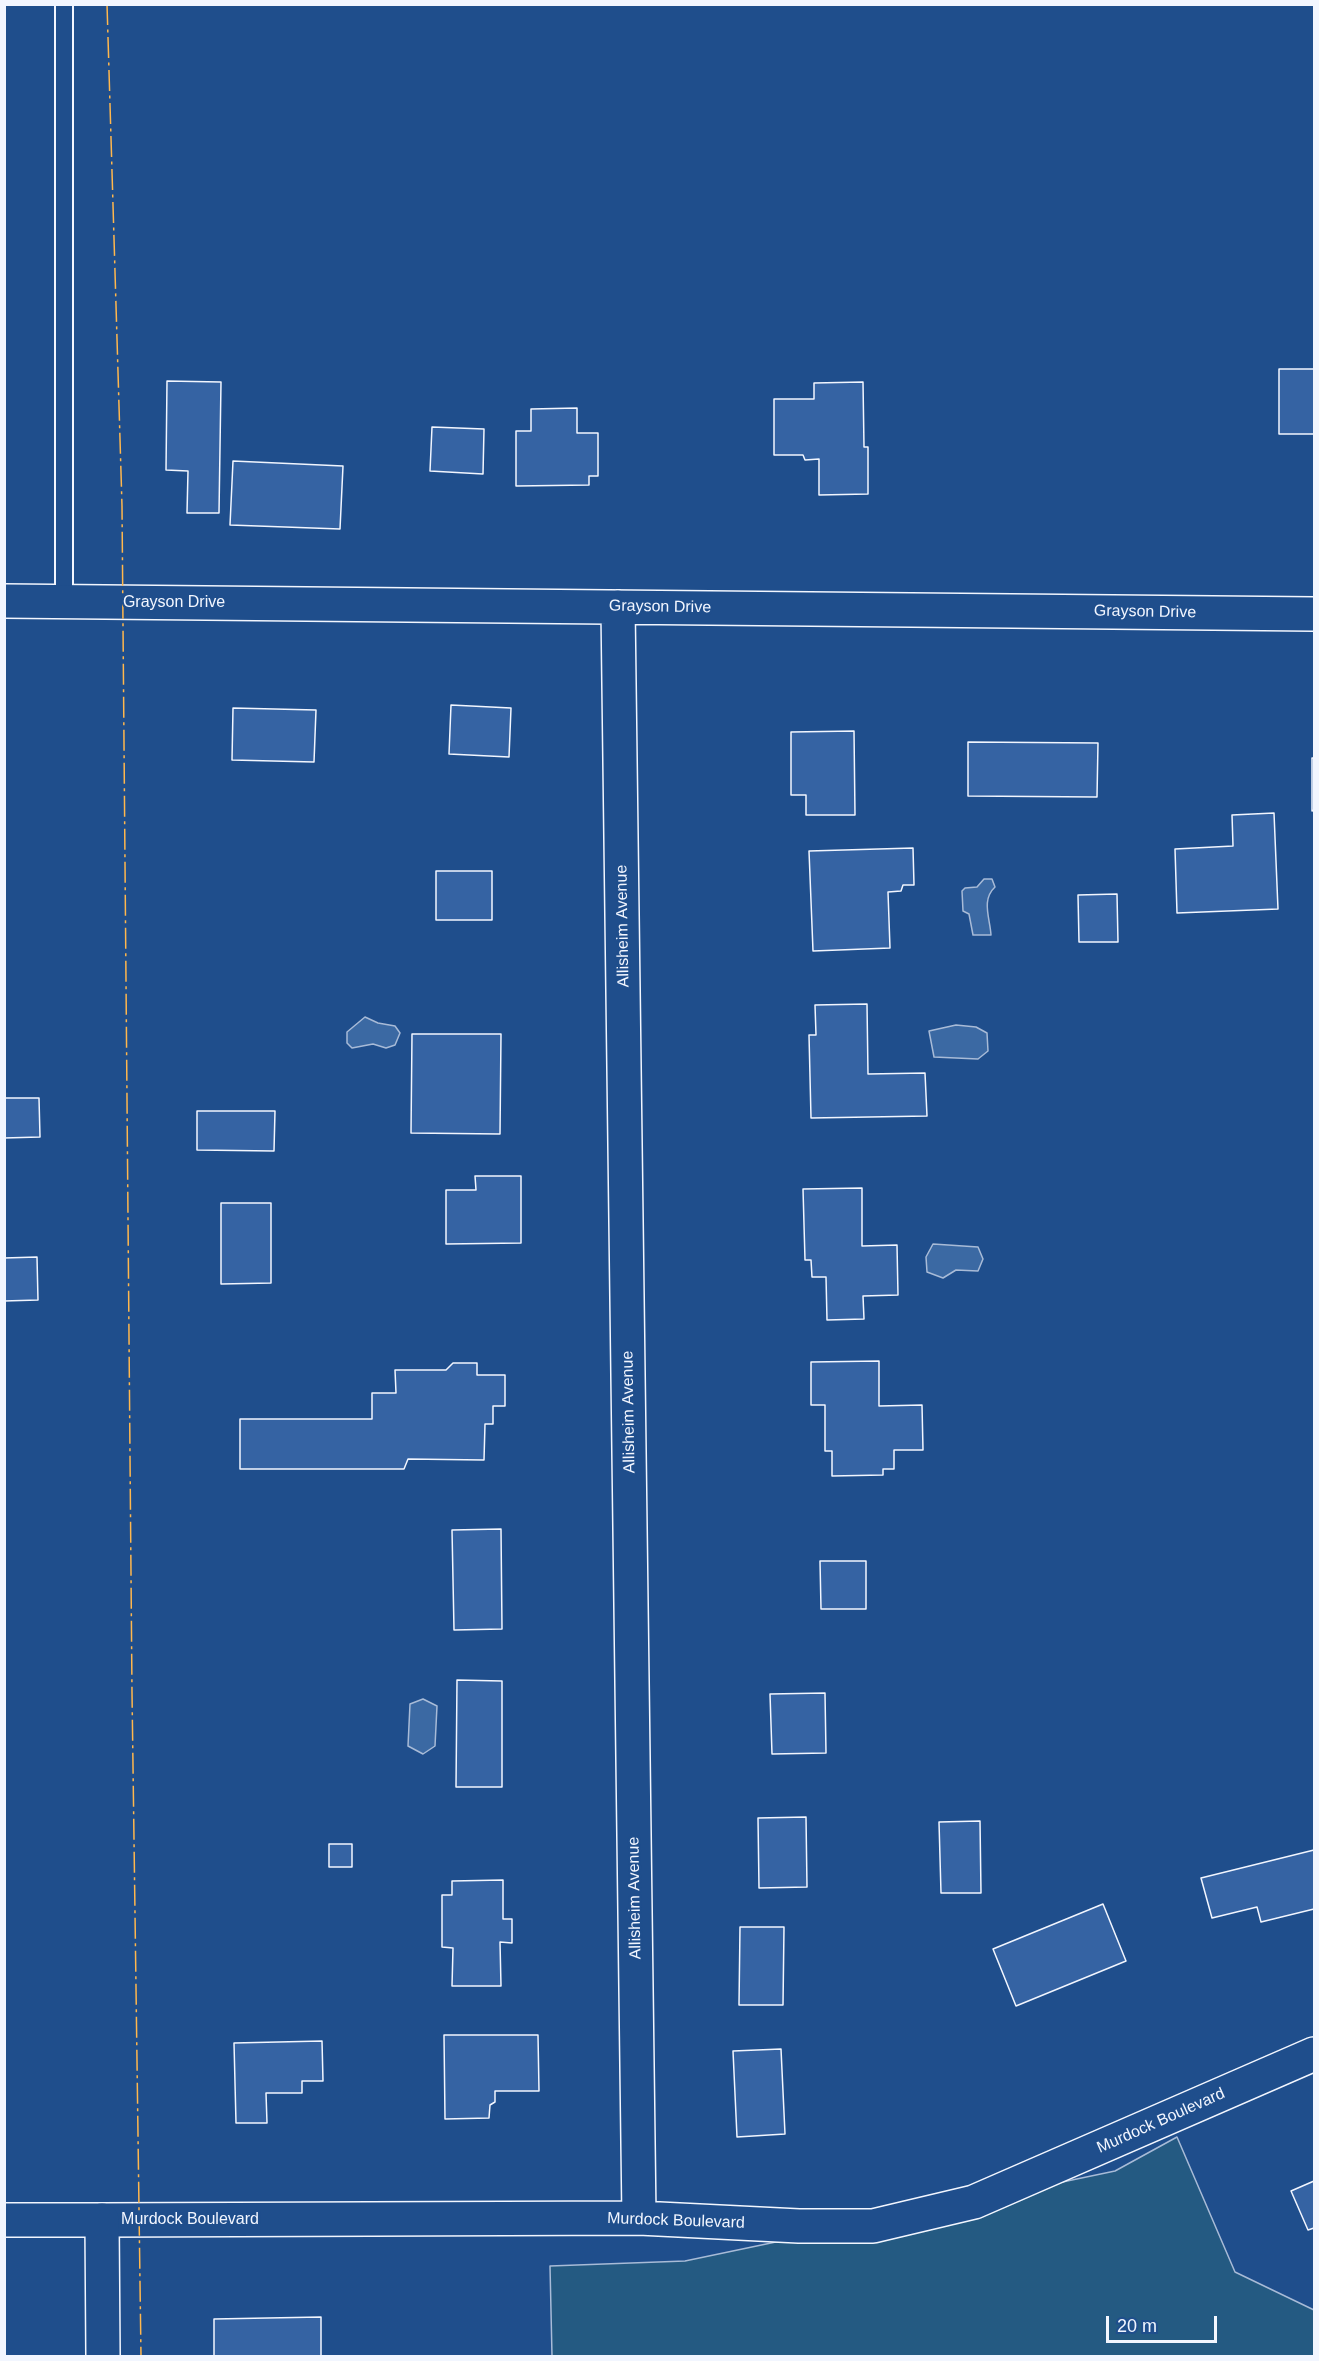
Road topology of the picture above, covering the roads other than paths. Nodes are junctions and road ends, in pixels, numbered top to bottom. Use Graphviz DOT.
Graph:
graph roads {
  1 [pos="64,4"];
  2 [pos="4,601"];
  3 [pos="64,602"];
  4 [pos="618,607"];
  5 [pos="1314,614"];
  6 [pos="1314,2054"];
  7 [pos="639,2218"];
  8 [pos="4,2220"];
  9 [pos="102,2220"];
  10 [pos="103,2356"];
  1 -- 3 [label="lane"];
  2 -- 3 [label="street, Grayson Drive"];
  3 -- 4 [label="street, Grayson Drive"];
  4 -- 5 [label="street, Grayson Drive"];
  4 -- 7 [label="street, Allisheim Avenue"];
  6 -- 7 [label="street, Murdock Boulevard"];
  7 -- 9 [label="street, Murdock Boulevard"];
  8 -- 9 [label="street, Murdock Boulevard"];
  9 -- 10 [label="street"];
}
